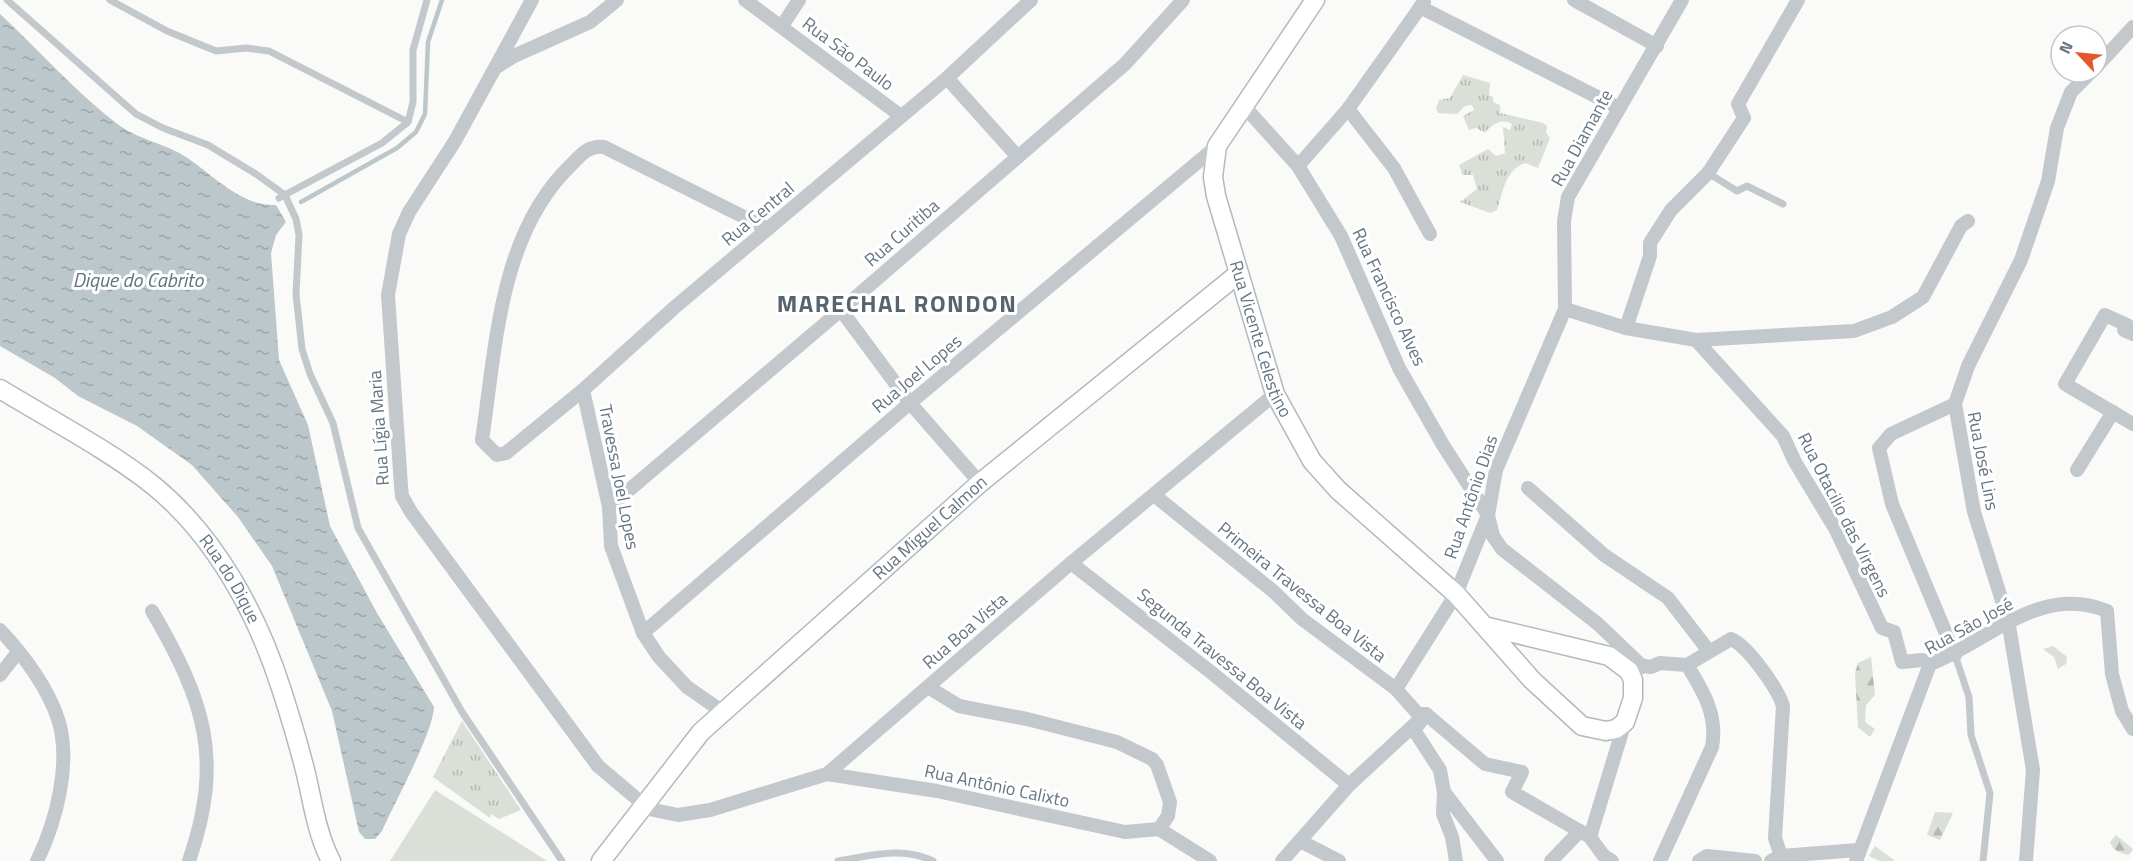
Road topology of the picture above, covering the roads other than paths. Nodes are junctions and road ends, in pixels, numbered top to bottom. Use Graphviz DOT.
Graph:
graph roads {
  1 [pos="7,0"];
  2 [pos="110,0"];
  3 [pos="427,0"];
  4 [pos="532,0"];
  5 [pos="617,0"];
  6 [pos="745,0"];
  7 [pos="799,0"];
  8 [pos="1030,0"];
  9 [pos="1183,0"];
  10 [pos="1315,0"];
  11 [pos="1574,0"];
  12 [pos="1682,0"];
  13 [pos="1798,0"];
  14 [pos="1423,4"];
  15 [pos="782,26"];
  16 [pos="2133,27"];
  17 [pos="1657,46"];
  18 [pos="2109,53"];
  19 [pos="491,72"];
  20 [pos="946,78"];
  21 [pos="2079,84"];
  22 [pos="1243,105"];
  23 [pos="1619,108"];
  24 [pos="1348,109"];
  25 [pos="901,116"];
  26 [pos="408,122"];
  27 [pos="1217,146"];
  28 [pos="1018,157"];
  29 [pos="1298,166"];
  30 [pos="1707,173"];
  31 [pos="282,197"];
  32 [pos="1783,204"];
  33 [pos="1968,221"];
  34 [pos="768,229"];
  35 [pos="1430,234"];
  36 [pos="1238,274"];
  37 [pos="1564,309"];
  38 [pos="842,310"];
  39 [pos="1626,328"];
  40 [pos="2133,334"];
  41 [pos="1696,340"];
  42 [pos="0,389"];
  43 [pos="584,390"];
  44 [pos="1275,394"];
  45 [pos="910,403"];
  46 [pos="1954,404"];
  47 [pos="2113,412"];
  48 [pos="2133,424"];
  49 [pos="2077,470"];
  50 [pos="980,483"];
  51 [pos="1528,488"];
  52 [pos="1154,495"];
  53 [pos="609,507"];
  54 [pos="1488,514"];
  55 [pos="1071,563"];
  56 [pos="1456,594"];
  57 [pos="152,611"];
  58 [pos="2008,620"];
  59 [pos="1488,627"];
  60 [pos="0,630"];
  61 [pos="643,633"];
  62 [pos="1708,650"];
  63 [pos="18,652"];
  64 [pos="1955,655"];
  65 [pos="1609,656"];
  66 [pos="1930,664"];
  67 [pos="1687,665"];
  68 [pos="1642,667"];
  69 [pos="0,675"];
  70 [pos="928,687"];
  71 [pos="1395,689"];
  72 [pos="723,712"];
  73 [pos="1426,714"];
  74 [pos="1625,722"];
  75 [pos="2133,729"];
  76 [pos="827,774"];
  77 [pos="1349,785"];
  78 [pos="1444,792"];
  79 [pos="643,805"];
  80 [pos="1159,829"];
  81 [pos="1585,834"];
  82 [pos="1300,841"];
  83 [pos="1857,856"];
  84 [pos="607,859"];
  85 [pos="1776,859"];
  86 [pos="1732,860"];
  87 [pos="38,861"];
  88 [pos="189,861"];
  89 [pos="331,861"];
  90 [pos="562,861"];
  91 [pos="838,861"];
  92 [pos="933,861"];
  93 [pos="1210,861"];
  94 [pos="1282,861"];
  95 [pos="1339,861"];
  96 [pos="1456,861"];
  97 [pos="1497,861"];
  98 [pos="1551,861"];
  99 [pos="1612,861"];
  100 [pos="1660,861"];
  101 [pos="1699,861"];
  102 [pos="1755,861"];
  103 [pos="1983,861"];
  104 [pos="2026,861"];
  1 -- 31 [label="lane"];
  2 -- 26 [label="lane"];
  3 -- 26 [label="lane"];
  4 -- 19 [label="street, Rua Lígia Maria"];
  5 -- 19 [label="street"];
  6 -- 15 [label="street, Rua São Paulo"];
  7 -- 15 [label="street"];
  8 -- 20 [label="street, Rua Central"];
  9 -- 28 [label="street, Rua Curitiba"];
  10 -- 22 [label="street, Rua Vicente Celestino"];
  11 -- 17 [label="street"];
  12 -- 17 [label="street, Rua Diamante"];
  13 -- 30 [label="street"];
  14 -- 23 [label="street"];
  14 -- 24 [label="street"];
  15 -- 25 [label="street, Rua São Paulo"];
  16 -- 18 [label="street"];
  17 -- 23 [label="street, Rua Diamante"];
  19 -- 79 [label="street, Rua Lígia Maria"];
  20 -- 25 [label="street, Rua Central"];
  20 -- 28 [label="street"];
  21 -- 46 [label="street, Rua José Lins"];
  22 -- 27 [label="street, Rua Vicente Celestino"];
  22 -- 29 [label="street, Rua Francisco Alves"];
  23 -- 37 [label="street, Rua Diamante"];
  24 -- 29 [label="street"];
  24 -- 35 [label="street"];
  25 -- 34 [label="street, Rua Central"];
  26 -- 31 [label="lane"];
  27 -- 36 [label="street, Rua Vicente Celestino"];
  27 -- 45 [label="street, Rua Joel Lopes"];
  28 -- 38 [label="street, Rua Curitiba"];
  29 -- 54 [label="street, Rua Francisco Alves"];
  30 -- 32 [label="lane"];
  30 -- 39 [label="street"];
  31 -- 90 [label="lane"];
  33 -- 41 [label="street"];
  34 -- 43 [label="street, Rua Central"];
  34 -- 43 [label="street, Rua Central"];
  36 -- 44 [label="street, Rua Vicente Celestino"];
  36 -- 50 [label="street, Rua Miguel Calmon"];
  37 -- 39 [label="street"];
  37 -- 54 [label="street, Rua Antônio Dias"];
  38 -- 45 [label="street"];
  38 -- 53 [label="street, Rua Curitiba"];
  39 -- 41 [label="street"];
  40 -- 47 [label="street"];
  41 -- 66 [label="street, Rua Otacilio das Virgens"];
  42 -- 89 [label="street, Rua do Dique"];
  43 -- 53 [label="street, Travessa Joel Lopes"];
  44 -- 52 [label="street, Rua Boa Vista"];
  44 -- 56 [label="street, Rua Vicente Celestino"];
  45 -- 50 [label="street"];
  45 -- 61 [label="street, Rua Joel Lopes"];
  46 -- 58 [label="street, Rua José Lins"];
  46 -- 64 [label="street"];
  47 -- 48 [label="street"];
  47 -- 49 [label="street"];
  50 -- 72 [label="street, Rua Miguel Calmon"];
  51 -- 62 [label="street"];
  52 -- 55 [label="street, Rua Boa Vista"];
  52 -- 71 [label="street, Primeira Travessa Boa Vista"];
  53 -- 61 [label="street, Travessa Joel Lopes"];
  54 -- 56 [label="street, Rua Antônio Dias"];
  54 -- 68 [label="street"];
  55 -- 70 [label="street, Rua Boa Vista"];
  55 -- 77 [label="street, Segunda Travessa Boa Vista"];
  56 -- 59 [label="street, Rua Vicente Celestino"];
  56 -- 71 [label="street, Rua Antônio Dias"];
  57 -- 88 [label="street"];
  58 -- 64 [label="street, Rua Sâo José"];
  58 -- 75 [label="street, Rua Sâo José"];
  58 -- 104 [label="street, Rua José Lins"];
  59 -- 65 [label="street"];
  59 -- 74 [label="street, Rua Vicente Celestino"];
  60 -- 63 [label="street"];
  61 -- 72 [label="street, Travessa Joel Lopes"];
  62 -- 67 [label="street"];
  62 -- 85 [label="street"];
  63 -- 69 [label="street"];
  63 -- 87 [label="street"];
  64 -- 66 [label="street, Rua Sâo José"];
  64 -- 103 [label="lane"];
  65 -- 68 [label="street"];
  65 -- 74 [label="street"];
  66 -- 83 [label="street, Rua Sâo José"];
  67 -- 68 [label="street"];
  67 -- 100 [label="street"];
  70 -- 76 [label="street, Rua Boa Vista"];
  70 -- 80 [label="street"];
  71 -- 73 [label="street, Primeira Travessa Boa Vista"];
  72 -- 79 [label="street, Rua Miguel Calmon"];
  73 -- 77 [label="street"];
  73 -- 78 [label="street"];
  73 -- 81 [label="street, Primeira Travessa Boa Vista"];
  74 -- 81 [label="street"];
  76 -- 79 [label="street, Rua Boa Vista"];
  76 -- 80 [label="street, Rua Antônio Calixto"];
  77 -- 82 [label="street"];
  78 -- 96 [label="street"];
  78 -- 97 [label="street"];
  79 -- 84 [label="street, Rua Miguel Calmon"];
  80 -- 93 [label="street"];
  81 -- 98 [label="street"];
  81 -- 99 [label="street"];
  82 -- 94 [label="street"];
  82 -- 95 [label="street"];
  83 -- 85 [label="street"];
  86 -- 101 [label="street"];
  86 -- 102 [label="street"];
  91 -- 92 [label="lane"];
}
